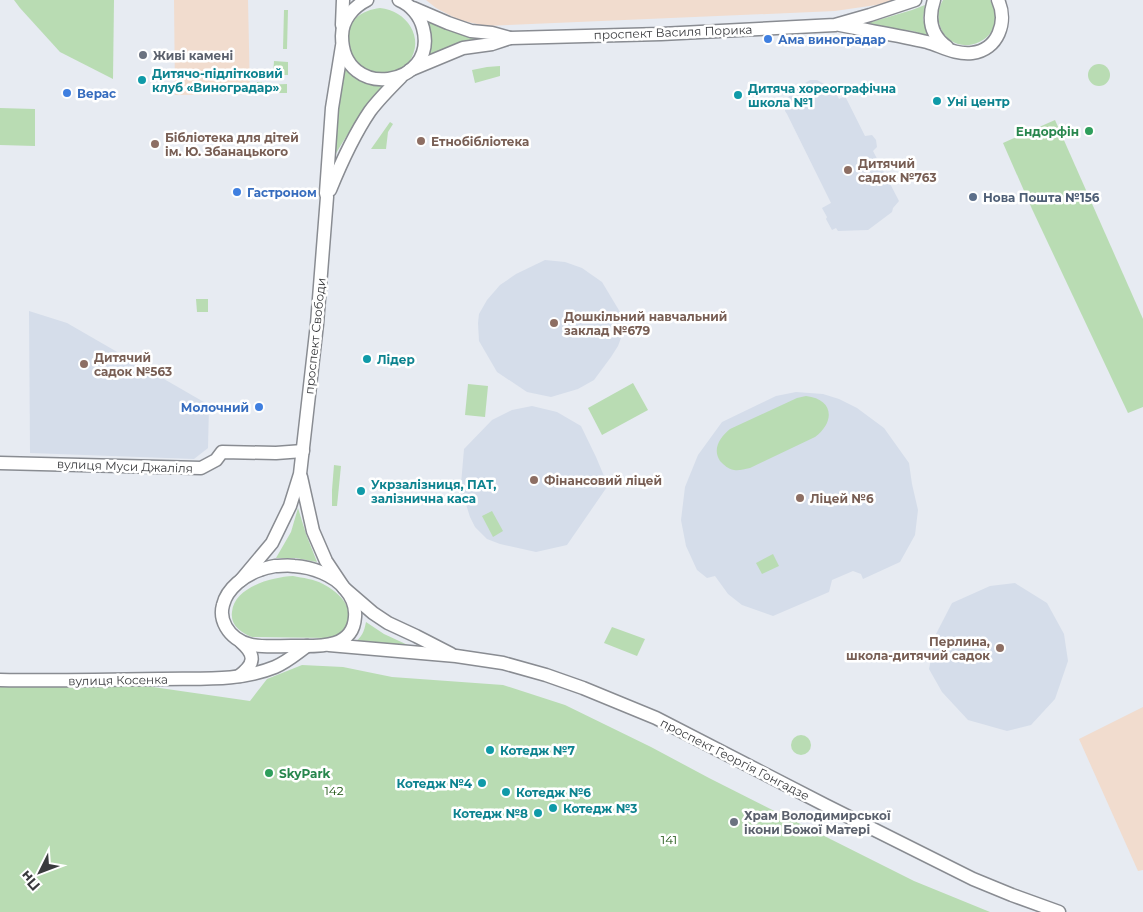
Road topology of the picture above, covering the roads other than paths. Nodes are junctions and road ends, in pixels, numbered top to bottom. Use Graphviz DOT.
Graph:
graph roads {
  1 [pos="342,0"];
  2 [pos="367,0"];
  3 [pos="915,0"];
  4 [pos="934,0"];
  5 [pos="403,2"];
  6 [pos="1001,2"];
  7 [pos="835,25"];
  8 [pos="342,31"];
  9 [pos="510,38"];
  10 [pos="342,46"];
  11 [pos="951,50"];
  12 [pos="407,72"];
  13 [pos="327,197"];
  14 [pos="303,451"];
  15 [pos="0,463"];
  16 [pos="300,474"];
  17 [pos="242,580"];
  18 [pos="344,588"];
  19 [pos="241,642"];
  20 [pos="329,645"];
  21 [pos="307,646"];
  22 [pos="456,656"];
  23 [pos="237,677"];
  24 [pos="0,680"];
  25 [pos="1059,912"];
  1 -- 8 [label="street"];
  2 -- 8 [label="street"];
  3 -- 7 [label="street, проспект Василя Порика"];
  4 -- 11 [label="street"];
  5 -- 9 [label="street, проспект Василя Порика"];
  5 -- 12 [label="street"];
  6 -- 11 [label="street, проспект Василя Порика"];
  7 -- 9 [label="street, проспект Василя Порика"];
  7 -- 11 [label="street, проспект Василя Порика"];
  8 -- 10 [label="street, проспект Свободи"];
  9 -- 12 [label="street, проспект Василя Порика"];
  10 -- 12 [label="street"];
  10 -- 13 [label="street, проспект Свободи"];
  12 -- 13 [label="street, проспект Свободи"];
  13 -- 14 [label="street, проспект Свободи"];
  14 -- 15 [label="street, вулиця Муси Джаліля"];
  14 -- 16 [label="street, проспект Свободи"];
  16 -- 17 [label="street, проспект Свободи"];
  16 -- 18 [label="street, проспект Свободи"];
  17 -- 18 [label="street"];
  17 -- 19 [label="street"];
  18 -- 20 [label="street"];
  18 -- 22 [label="street, проспект Георгія Гонгадзе"];
  19 -- 21 [label="street"];
  19 -- 23 [label="street"];
  20 -- 21 [label="street"];
  20 -- 22 [label="street, проспект Георгія Гонгадзе"];
  21 -- 23 [label="street, вулиця Косенка"];
  22 -- 25 [label="street, проспект Георгія Гонгадзе"];
  23 -- 24 [label="street, вулиця Косенка"];
}
